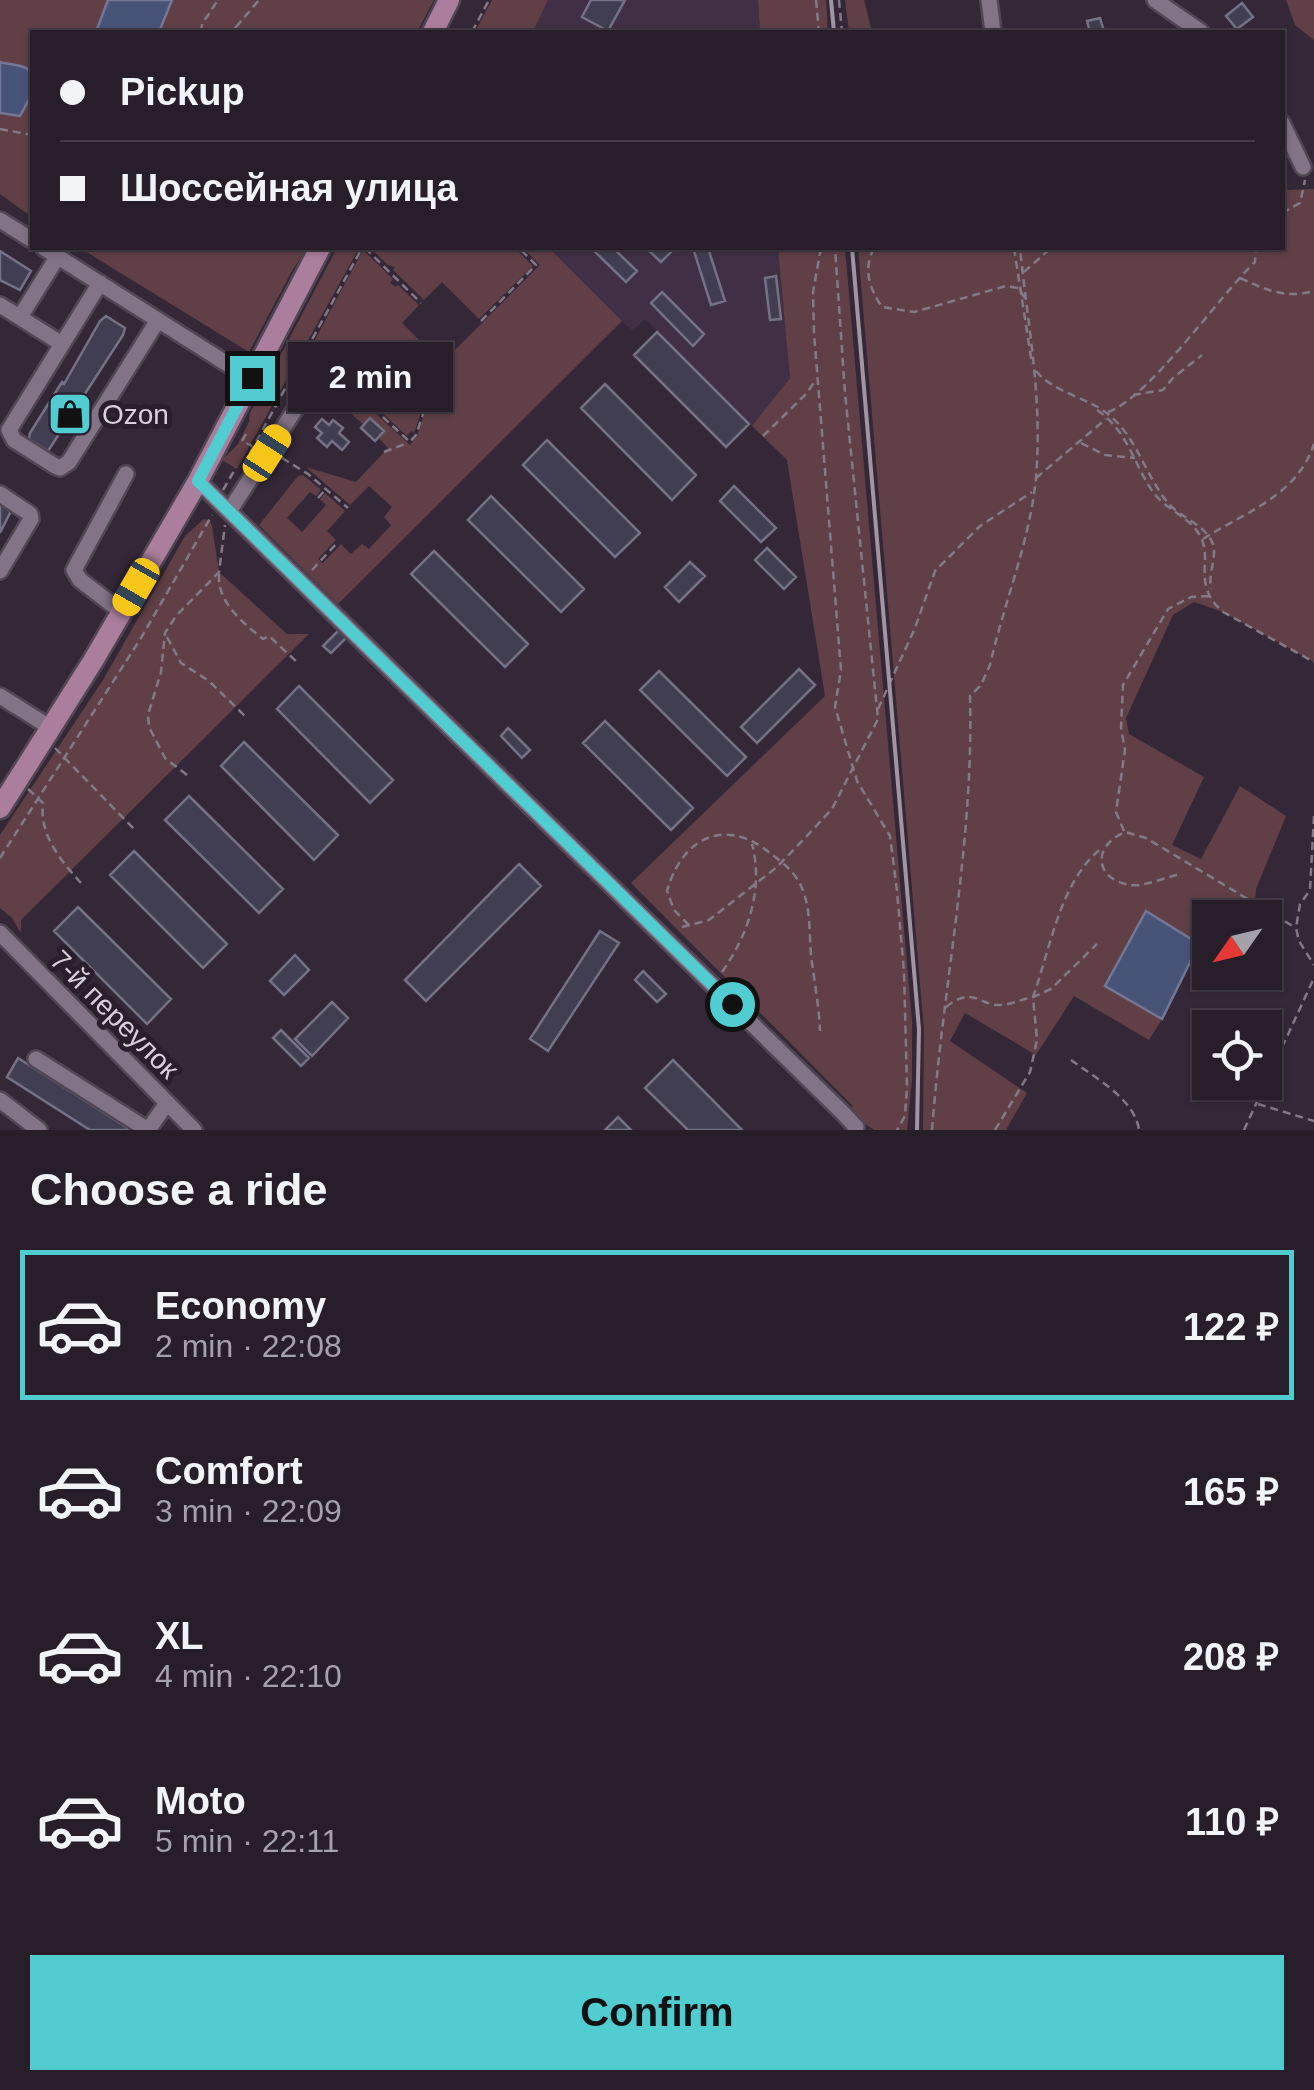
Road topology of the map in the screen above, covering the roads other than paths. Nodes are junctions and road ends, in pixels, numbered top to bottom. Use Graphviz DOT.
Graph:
graph roads {
  1 [pos="450,0"];
  2 [pos="990,0"];
  3 [pos="1155,0"];
  4 [pos="433,30"];
  5 [pos="993,30"];
  6 [pos="1198,30"];
  7 [pos="1285,129"];
  8 [pos="1304,167"];
  9 [pos="0,220"];
  10 [pos="30,239"];
  11 [pos="319,250"];
  12 [pos="51,252"];
  13 [pos="100,283"];
  14 [pos="0,305"];
  15 [pos="20,317"];
  16 [pos="158,320"];
  17 [pos="62,344"];
  18 [pos="321,366"];
  19 [pos="252,378"];
  20 [pos="126,474"];
  21 [pos="198,481"];
  22 [pos="0,494"];
  23 [pos="225,506"];
  24 [pos="0,571"];
  25 [pos="122,612"];
  26 [pos="0,696"];
  27 [pos="48,734"];
  28 [pos="0,808"];
  29 [pos="0,934"];
  30 [pos="36,1059"];
  31 [pos="0,1100"];
  32 [pos="167,1104"];
  33 [pos="39,1130"];
  34 [pos="194,1130"];
  35 [pos="855,1130"];
  1 -- 4 [label="main road"];
  2 -- 5 [label="street"];
  3 -- 6 [label="street"];
  7 -- 8 [label="street"];
  9 -- 10 [label="street"];
  11 -- 19 [label="main road"];
  12 -- 13 [label="street"];
  12 -- 15 [label="street"];
  13 -- 16 [label="street"];
  13 -- 17 [label="street"];
  14 -- 15 [label="street"];
  15 -- 17 [label="street"];
  16 -- 17 [label="street"];
  16 -- 19 [label="street"];
  18 -- 23 [label="street"];
  19 -- 21 [label="main road"];
  20 -- 25 [label="street"];
  21 -- 23 [label="street"];
  21 -- 25 [label="main road"];
  22 -- 24 [label="street"];
  23 -- 35 [label="street"];
  25 -- 27 [label="main road"];
  26 -- 27 [label="street"];
  27 -- 28 [label="main road"];
  29 -- 32 [label="street, 7-й переулок"];
  30 -- 32 [label="street"];
  31 -- 33 [label="street"];
  32 -- 34 [label="street, 7-й переулок"];
}
